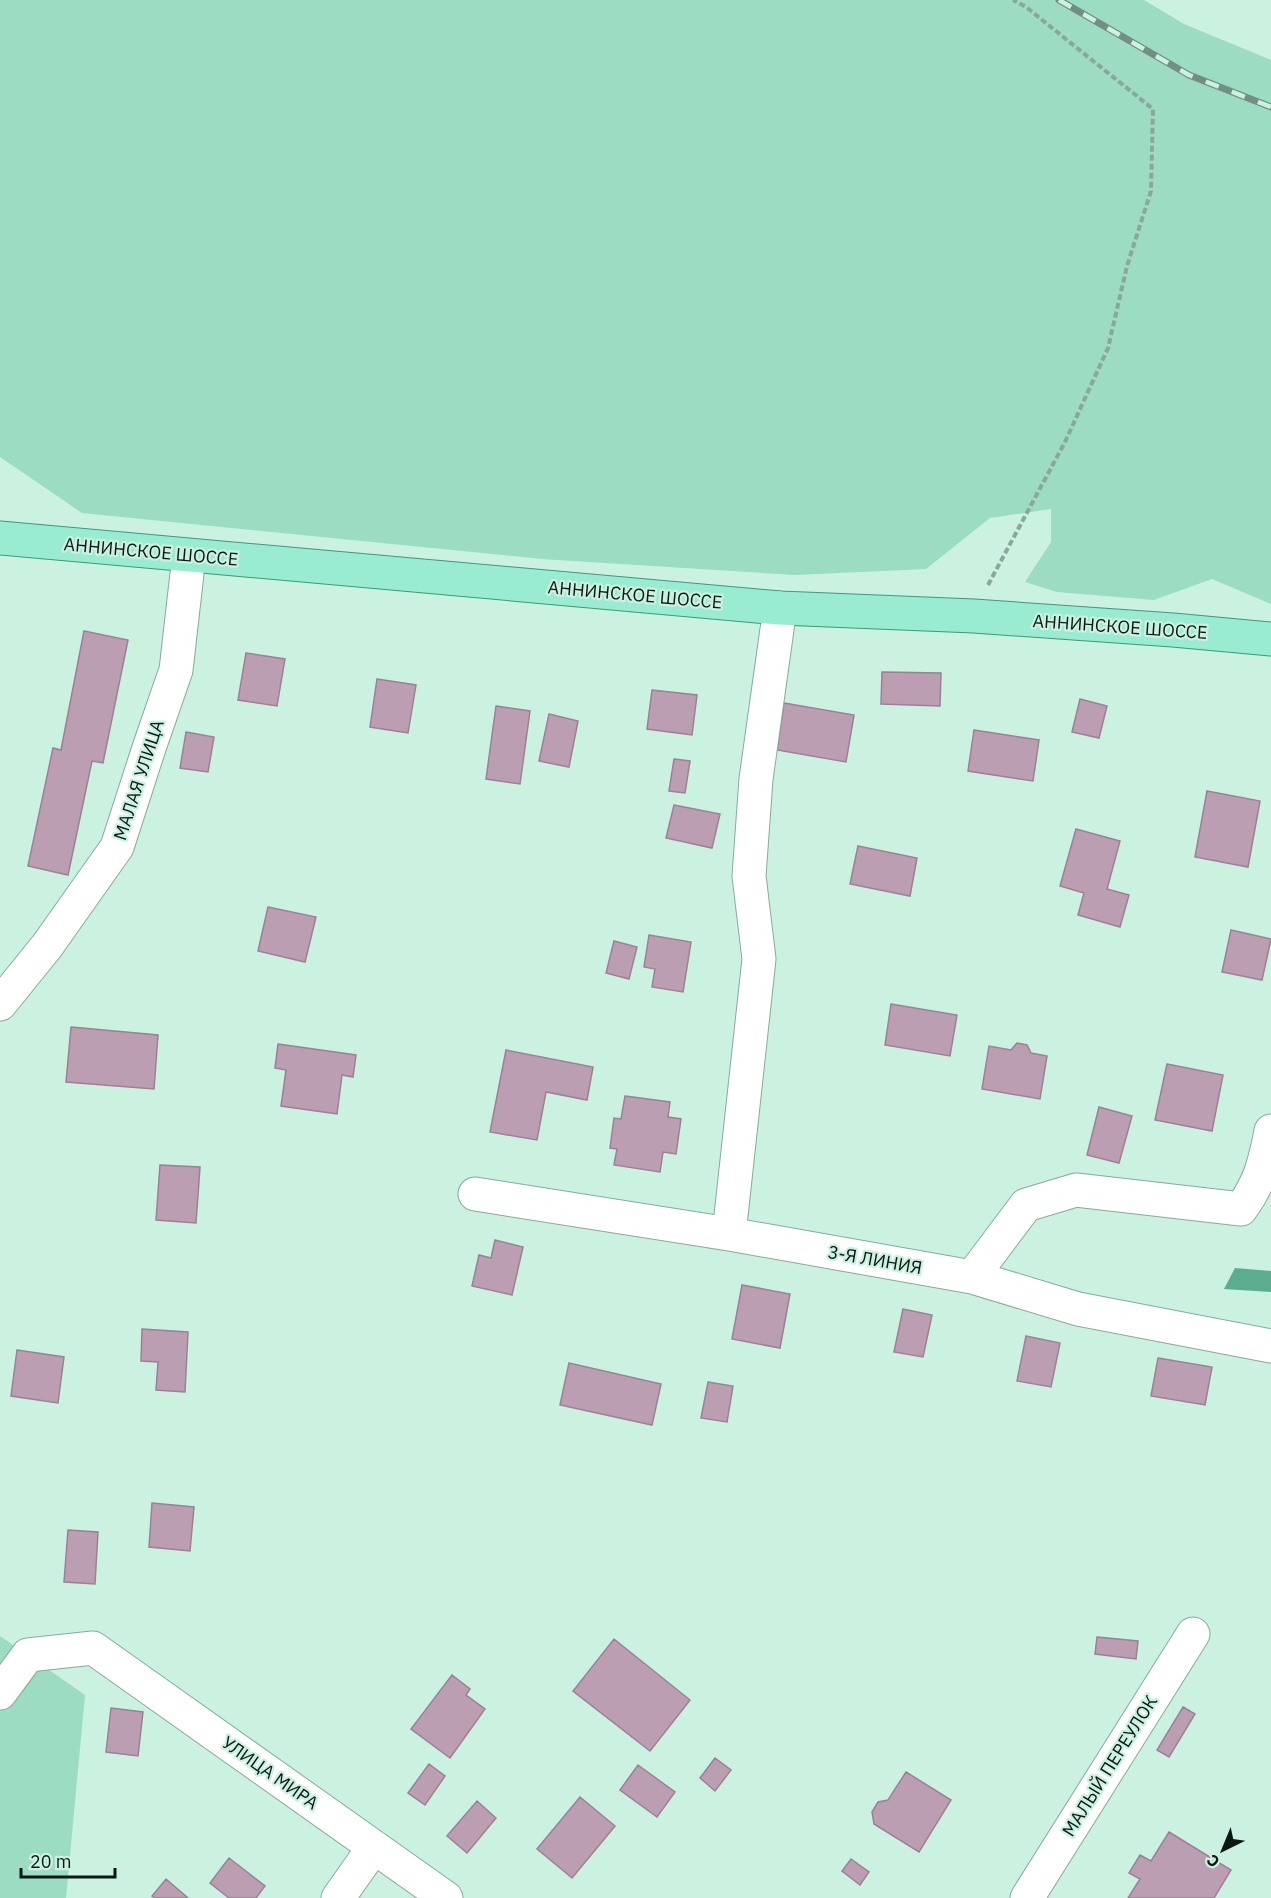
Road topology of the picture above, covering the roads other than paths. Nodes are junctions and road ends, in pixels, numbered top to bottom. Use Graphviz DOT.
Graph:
graph roads {
  1 [pos="0,538"];
  2 [pos="189,556"];
  3 [pos="780,608"];
  4 [pos="1271,639"];
  5 [pos="0,1004"];
  6 [pos="1271,1131"];
  7 [pos="475,1194"];
  8 [pos="729,1234"];
  9 [pos="972,1277"];
  10 [pos="1271,1346"];
  11 [pos="1193,1634"];
  12 [pos="0,1693"];
  13 [pos="374,1847"];
  14 [pos="338,1898"];
  15 [pos="446,1898"];
  16 [pos="1027,1898"];
  1 -- 2 [label="main road, АННИНСКОЕ ШОССЕ"];
  2 -- 3 [label="main road, АННИНСКОЕ ШОССЕ"];
  2 -- 5 [label="street, МАЛАЯ УЛИЦА"];
  3 -- 4 [label="main road, АННИНСКОЕ ШОССЕ"];
  3 -- 8 [label="street"];
  6 -- 9 [label="street"];
  7 -- 8 [label="street, 3-Я ЛИНИЯ"];
  8 -- 9 [label="street, 3-Я ЛИНИЯ"];
  9 -- 10 [label="street, 3-Я ЛИНИЯ"];
  11 -- 16 [label="street, МАЛЫЙ ПЕРЕУЛОК"];
  12 -- 13 [label="street, УЛИЦА МИРА"];
  13 -- 14 [label="street"];
  13 -- 15 [label="street, УЛИЦА МИРА"];
}
